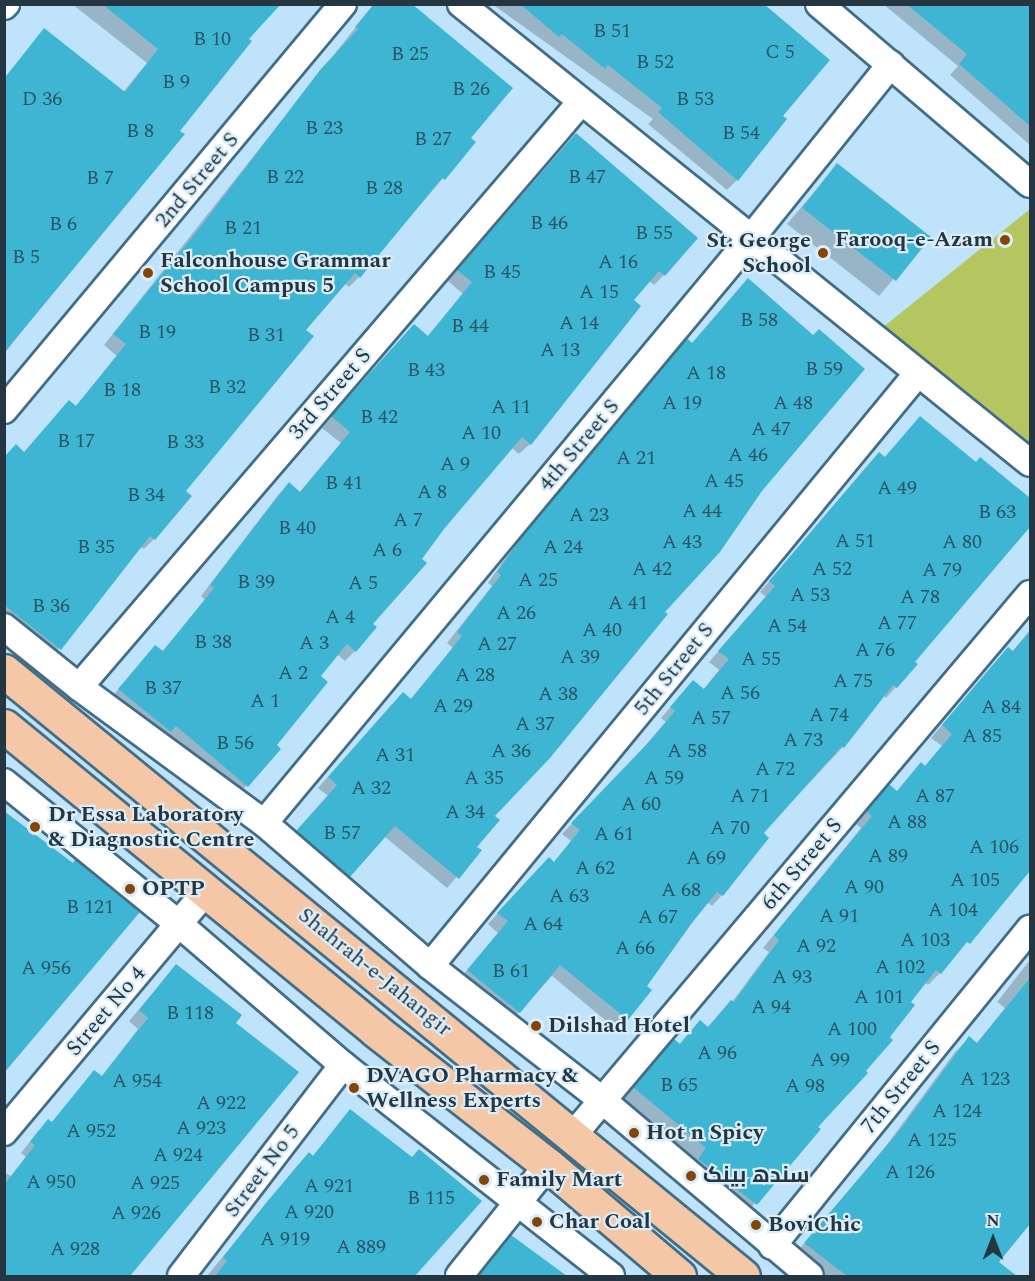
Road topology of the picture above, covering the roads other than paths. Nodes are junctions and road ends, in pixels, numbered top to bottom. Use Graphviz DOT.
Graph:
graph roads {
  1 [pos="343,4"];
  2 [pos="461,4"];
  3 [pos="819,4"];
  4 [pos="891,64"];
  5 [pos="581,102"];
  6 [pos="1030,184"];
  7 [pos="751,238"];
  8 [pos="918,373"];
  9 [pos="4,410"];
  10 [pos="1030,463"];
  11 [pos="1030,594"];
  12 [pos="4,627"];
  13 [pos="4,671"];
  14 [pos="79,687"];
  15 [pos="4,726"];
  16 [pos="4,782"];
  17 [pos="264,823"];
  18 [pos="207,890"];
  19 [pos="179,924"];
  20 [pos="1030,927"];
  21 [pos="430,966"];
  22 [pos="343,1065"];
  23 [pos="603,1100"];
  24 [pos="4,1132"];
  25 [pos="574,1134"];
  26 [pos="548,1165"];
  27 [pos="518,1202"];
  28 [pos="772,1246"];
  29 [pos="181,1276"];
  30 [pos="459,1276"];
  31 [pos="611,1276"];
  32 [pos="679,1276"];
  33 [pos="743,1276"];
  34 [pos="810,1276"];
  1 -- 9 [label="street, 2nd Street S"];
  2 -- 5 [label="street"];
  3 -- 4 [label="street"];
  4 -- 6 [label="street"];
  4 -- 7 [label="street, 4th Street S"];
  5 -- 7 [label="street"];
  5 -- 14 [label="street, 3rd Street S"];
  7 -- 8 [label="street"];
  7 -- 17 [label="street, 4th Street S"];
  8 -- 10 [label="street"];
  8 -- 21 [label="street, 5th Street S"];
  11 -- 23 [label="street, 6th Street S"];
  12 -- 14 [label="street"];
  13 -- 25 [label="main road, Shahrah-e-Jahangir"];
  14 -- 17 [label="street"];
  15 -- 18 [label="main road, Shahrah-e-Jahangir"];
  16 -- 19 [label="street"];
  17 -- 21 [label="street"];
  18 -- 19 [label="street, Street No 4"];
  18 -- 26 [label="main road, Shahrah-e-Jahangir"];
  19 -- 22 [label="street"];
  19 -- 24 [label="street, Street No 4"];
  20 -- 28 [label="street, 7th Street S"];
  21 -- 23 [label="street"];
  22 -- 27 [label="street"];
  22 -- 29 [label="street, Street No 5"];
  23 -- 25 [label="street, 6th Street S"];
  23 -- 28 [label="street"];
  25 -- 33 [label="main road, Shahrah-e-Jahangir"];
  26 -- 27 [label="street"];
  26 -- 32 [label="main road, Shahrah-e-Jahangir"];
  27 -- 30 [label="street"];
  27 -- 31 [label="street"];
  28 -- 34 [label="street"];
}
